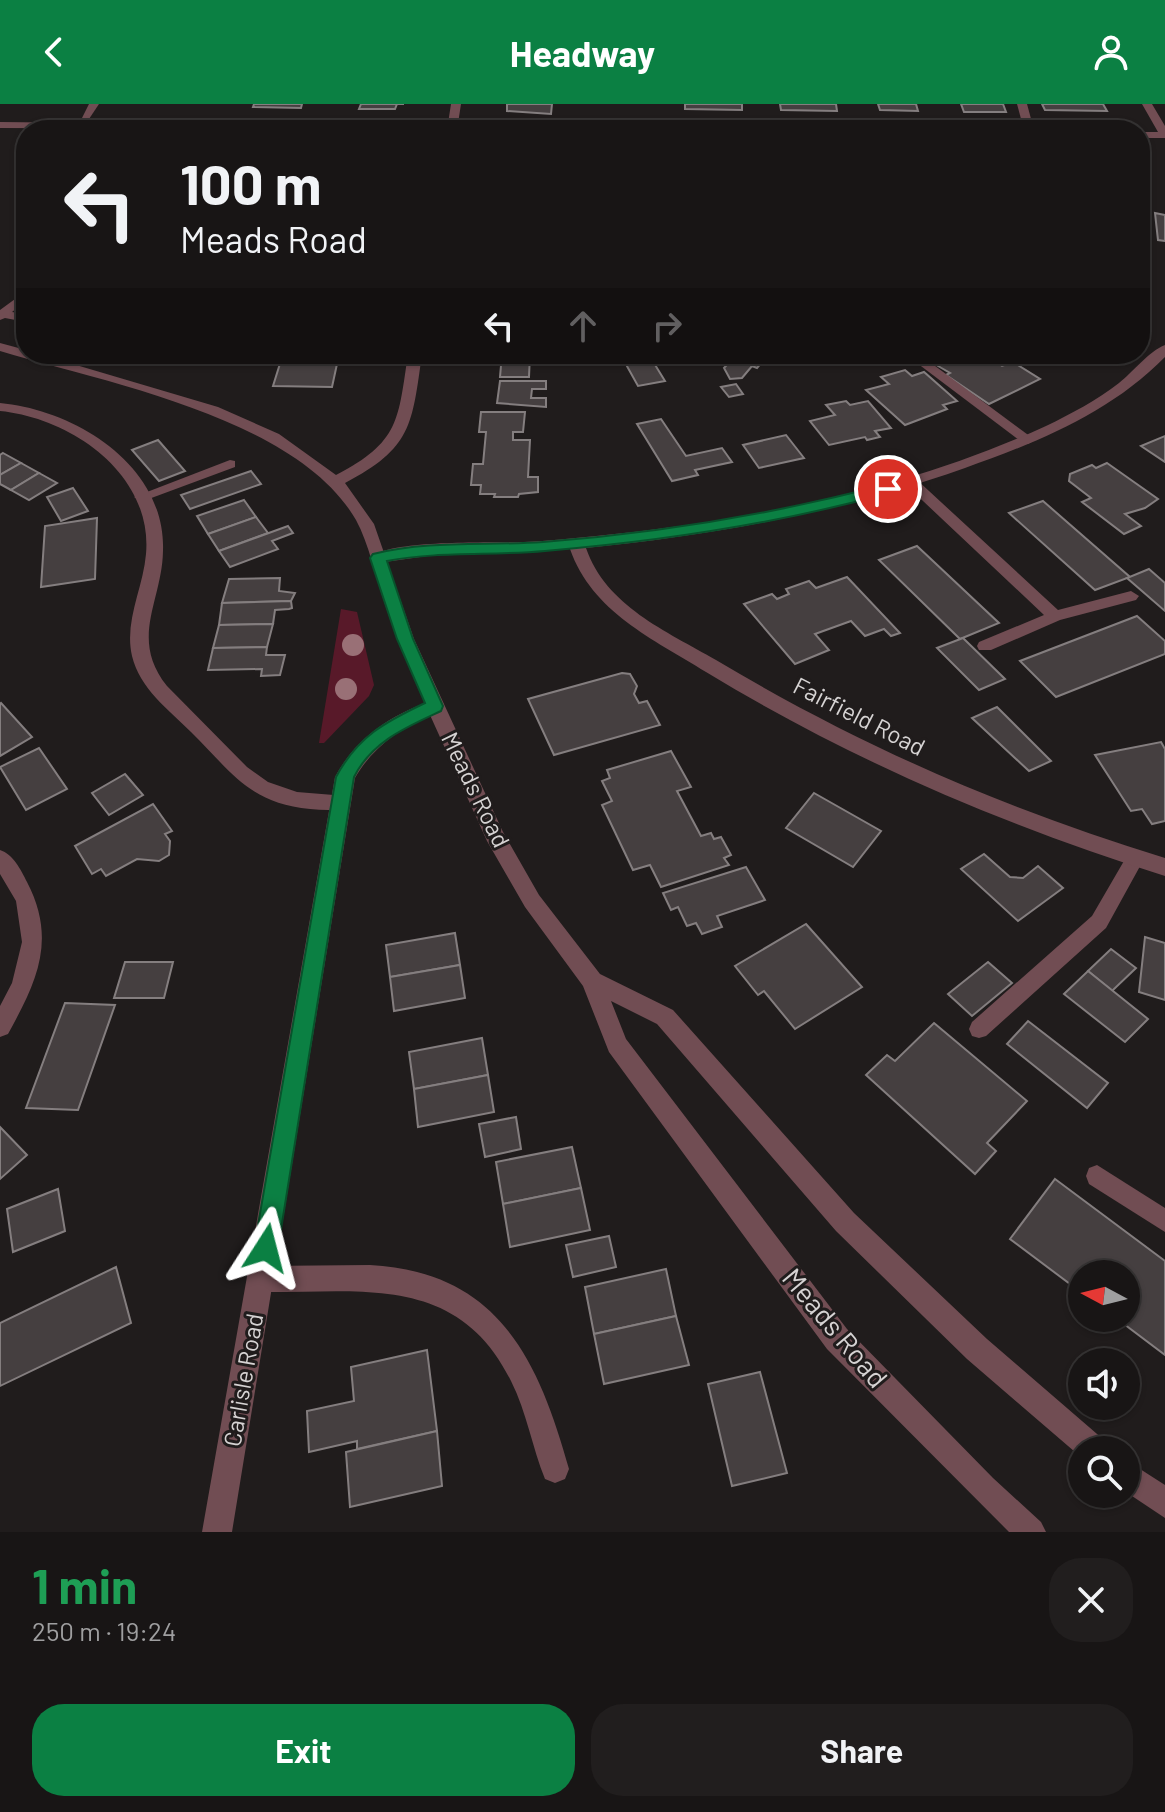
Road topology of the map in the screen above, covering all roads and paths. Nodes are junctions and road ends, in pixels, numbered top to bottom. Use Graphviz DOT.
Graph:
graph roads {
  1 [pos="1147,104"];
  2 [pos="1165,135"];
  3 [pos="1165,349"];
  4 [pos="1150,363"];
  5 [pos="57,364"];
  6 [pos="413,364"];
  7 [pos="925,364"];
  8 [pos="1149,364"];
  9 [pos="0,407"];
  10 [pos="1028,440"];
  11 [pos="230,464"];
  12 [pos="335,482"];
  13 [pos="911,482"];
  14 [pos="141,497"];
  15 [pos="576,543"];
  16 [pos="378,558"];
  17 [pos="1131,596"];
  18 [pos="1055,616"];
  19 [pos="985,646"];
  20 [pos="435,706"];
  21 [pos="339,802"];
  22 [pos="0,858"];
  23 [pos="1135,859"];
  24 [pos="1165,867"];
  25 [pos="592,981"];
  26 [pos="0,1027"];
  27 [pos="979,1029"];
  28 [pos="1097,1176"];
  29 [pos="1165,1221"];
  30 [pos="261,1279"];
  31 [pos="1078,1436"];
  32 [pos="555,1469"];
  33 [pos="1140,1484"];
  34 [pos="1165,1503"];
  35 [pos="217,1532"];
  36 [pos="1031,1532"];
  1 -- 2 [label="street"];
  3 -- 4 [label="street"];
  5 -- 12 [label="street, Meads Road"];
  6 -- 12 [label="street"];
  7 -- 10 [label="lane"];
  8 -- 10 [label="street"];
  9 -- 14 [label="street"];
  10 -- 13 [label="street"];
  11 -- 14 [label="lane"];
  12 -- 16 [label="street, Meads Road"];
  13 -- 15 [label="street"];
  13 -- 18 [label="lane"];
  14 -- 21 [label="street"];
  15 -- 16 [label="street"];
  15 -- 23 [label="street, Fairfield Road"];
  16 -- 20 [label="street, Meads Road"];
  17 -- 18 [label="lane"];
  18 -- 19 [label="lane"];
  20 -- 21 [label="street, Carlisle Road"];
  20 -- 25 [label="street, Meads Road"];
  21 -- 30 [label="street, Carlisle Road"];
  22 -- 26 [label="street"];
  23 -- 24 [label="street, Fairfield Road"];
  23 -- 27 [label="lane"];
  25 -- 31 [label="street, Meads Road"];
  25 -- 36 [label="street, Meads Road"];
  28 -- 29 [label="lane"];
  30 -- 32 [label="street"];
  30 -- 35 [label="street, Carlisle Road"];
  33 -- 34 [label="street"];
}
